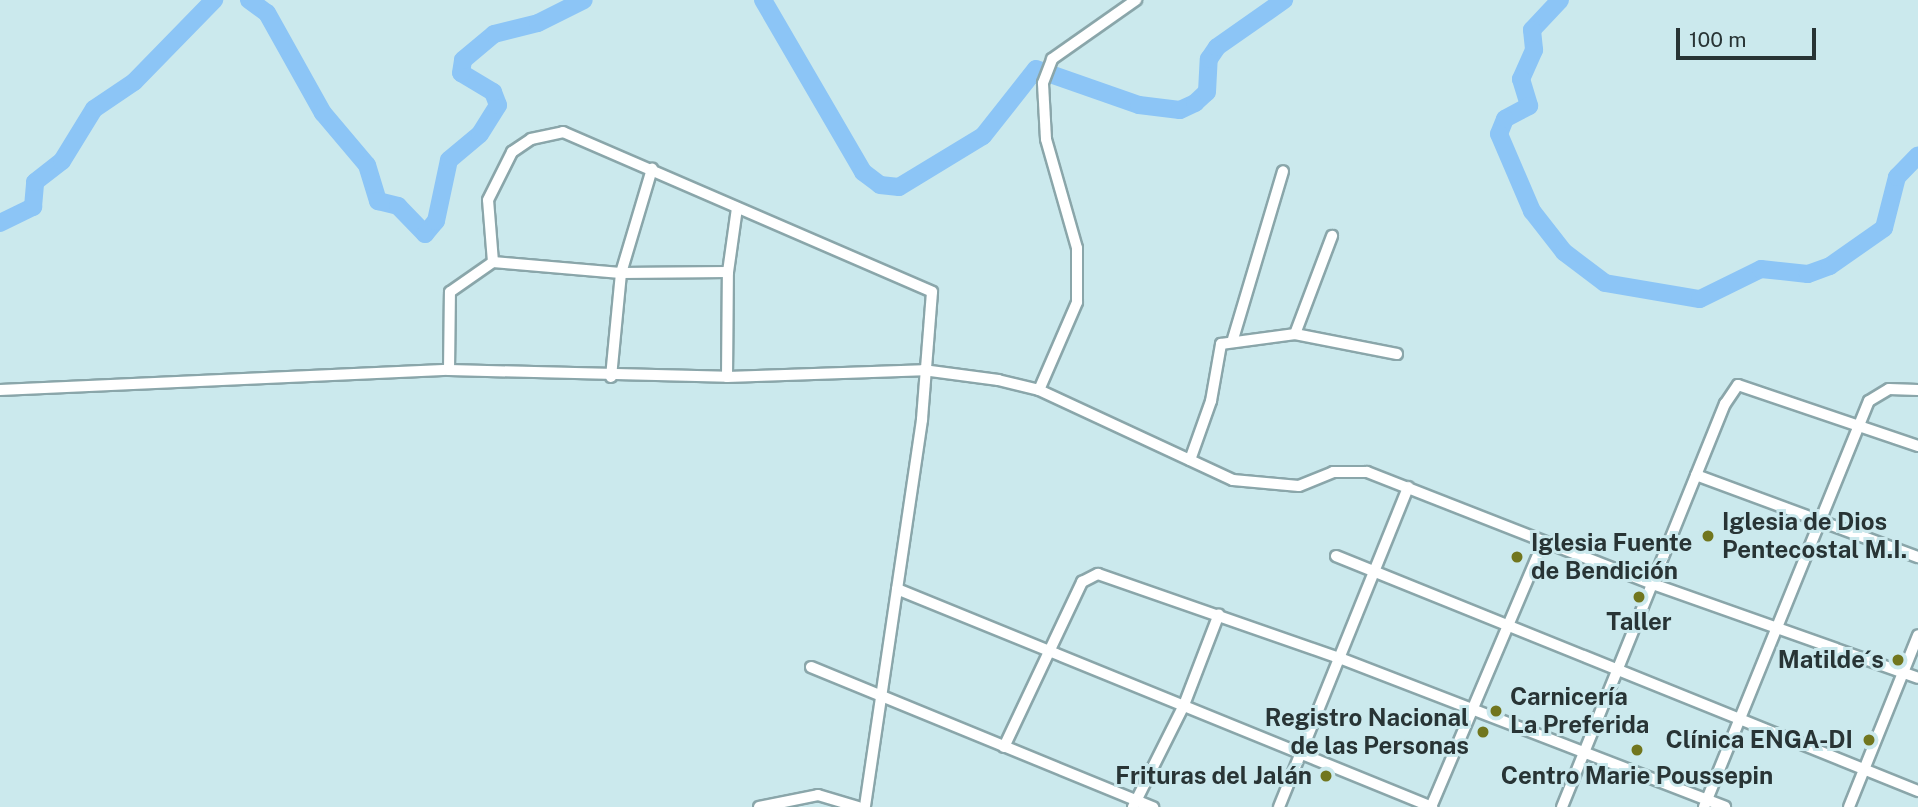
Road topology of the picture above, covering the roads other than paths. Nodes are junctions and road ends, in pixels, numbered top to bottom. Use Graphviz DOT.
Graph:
graph roads {
  1 [pos="1136,0"];
  2 [pos="652,169"];
  3 [pos="1283,171"];
  4 [pos="737,208"];
  5 [pos="1332,236"];
  6 [pos="492,262"];
  7 [pos="728,272"];
  8 [pos="621,273"];
  9 [pos="1295,334"];
  10 [pos="1233,339"];
  11 [pos="1397,354"];
  12 [pos="449,370"];
  13 [pos="923,370"];
  14 [pos="611,377"];
  15 [pos="727,377"];
  16 [pos="0,390"];
  17 [pos="1039,390"];
  18 [pos="1918,390"];
  19 [pos="1858,424"];
  20 [pos="1918,446"];
  21 [pos="1189,460"];
  22 [pos="1696,475"];
  23 [pos="1408,487"];
  24 [pos="1821,520"];
  25 [pos="1543,543"];
  26 [pos="1336,556"];
  27 [pos="1918,557"];
  28 [pos="1373,572"];
  29 [pos="1650,583"];
  30 [pos="897,589"];
  31 [pos="1219,614"];
  32 [pos="1506,626"];
  33 [pos="1778,629"];
  34 [pos="1918,635"];
  35 [pos="1051,651"];
  36 [pos="1338,657"];
  37 [pos="811,667"];
  38 [pos="1618,670"];
  39 [pos="1904,673"];
  40 [pos="1918,678"];
  41 [pos="882,696"];
  42 [pos="1184,705"];
  43 [pos="1472,710"];
  44 [pos="1741,719"];
  45 [pos="1004,747"];
  46 [pos="1584,752"];
  47 [pos="1299,753"];
  48 [pos="1864,768"];
  49 [pos="1918,790"];
  50 [pos="1134,803"];
  51 [pos="1706,803"];
  52 [pos="759,807"];
  53 [pos="858,807"];
  54 [pos="865,807"];
  55 [pos="1153,807"];
  56 [pos="1279,807"];
  57 [pos="1431,807"];
  58 [pos="1562,807"];
  59 [pos="1725,807"];
  60 [pos="1849,807"];
  1 -- 17 [label="street"];
  2 -- 4 [label="street"];
  2 -- 6 [label="street"];
  2 -- 8 [label="street"];
  3 -- 10 [label="street"];
  4 -- 7 [label="street"];
  4 -- 13 [label="street"];
  5 -- 9 [label="street"];
  6 -- 8 [label="street"];
  6 -- 12 [label="street"];
  7 -- 8 [label="street"];
  7 -- 15 [label="street"];
  8 -- 14 [label="street"];
  9 -- 10 [label="street"];
  9 -- 11 [label="street"];
  10 -- 21 [label="street"];
  12 -- 14 [label="street"];
  12 -- 16 [label="street"];
  13 -- 15 [label="street"];
  13 -- 17 [label="street"];
  13 -- 30 [label="street"];
  14 -- 15 [label="street"];
  17 -- 21 [label="street"];
  18 -- 19 [label="street"];
  19 -- 20 [label="street"];
  19 -- 22 [label="street"];
  19 -- 24 [label="street"];
  21 -- 23 [label="street"];
  22 -- 24 [label="street"];
  22 -- 29 [label="street"];
  23 -- 25 [label="street"];
  23 -- 28 [label="street"];
  24 -- 27 [label="street"];
  24 -- 33 [label="street"];
  25 -- 29 [label="street"];
  25 -- 32 [label="street"];
  26 -- 28 [label="street"];
  28 -- 32 [label="street"];
  28 -- 36 [label="street"];
  29 -- 33 [label="street"];
  29 -- 38 [label="street"];
  30 -- 35 [label="street"];
  30 -- 41 [label="street"];
  31 -- 35 [label="street"];
  31 -- 36 [label="street"];
  31 -- 42 [label="street"];
  32 -- 38 [label="street"];
  32 -- 43 [label="street"];
  33 -- 39 [label="street"];
  33 -- 44 [label="street"];
  34 -- 39 [label="street"];
  35 -- 42 [label="street"];
  35 -- 45 [label="street"];
  36 -- 43 [label="street"];
  36 -- 47 [label="street"];
  37 -- 41 [label="street"];
  38 -- 44 [label="street"];
  38 -- 46 [label="street"];
  39 -- 40 [label="street"];
  39 -- 48 [label="street"];
  41 -- 45 [label="street"];
  41 -- 54 [label="street"];
  42 -- 47 [label="street"];
  42 -- 50 [label="street"];
  43 -- 46 [label="street"];
  43 -- 57 [label="street"];
  44 -- 48 [label="street"];
  44 -- 51 [label="street"];
  45 -- 50 [label="street"];
  46 -- 51 [label="street"];
  46 -- 58 [label="street"];
  47 -- 56 [label="street"];
  47 -- 57 [label="street"];
  48 -- 49 [label="street"];
  48 -- 60 [label="street"];
  50 -- 55 [label="street"];
  51 -- 59 [label="street"];
  52 -- 53 [label="street"];
}
